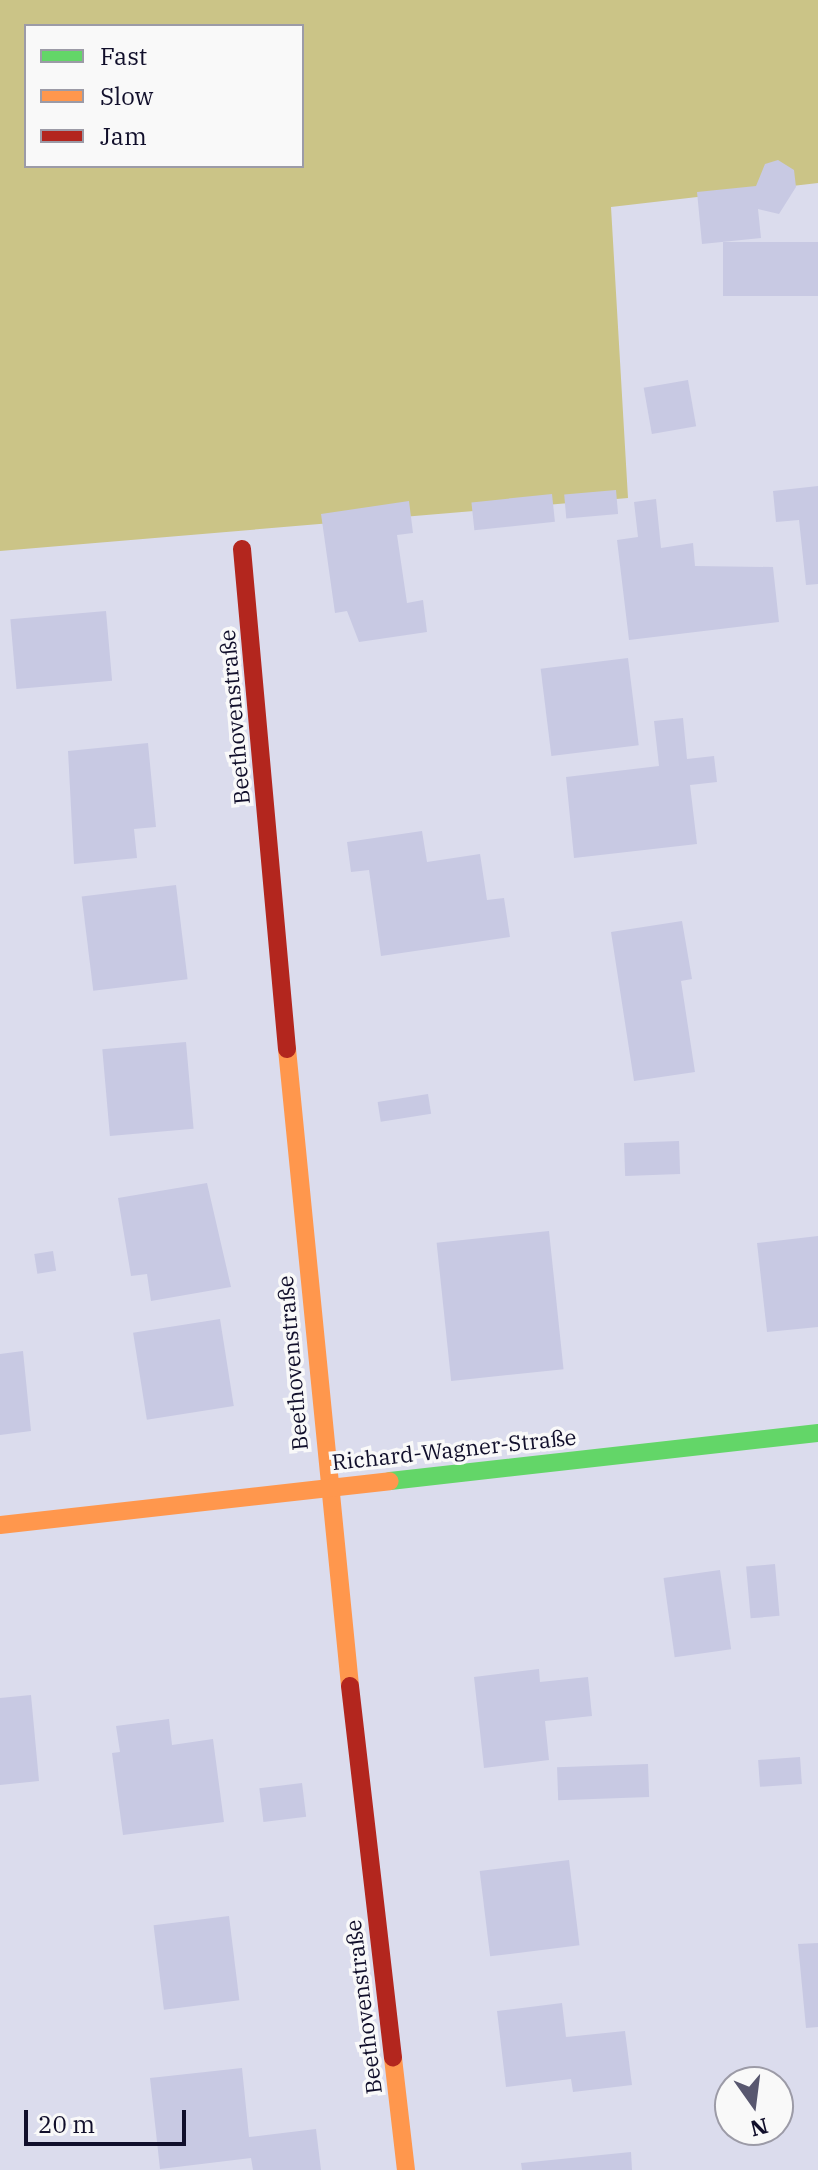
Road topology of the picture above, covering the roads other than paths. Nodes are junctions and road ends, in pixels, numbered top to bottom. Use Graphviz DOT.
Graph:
graph roads {
  1 [pos="242,549"];
  2 [pos="818,1433"];
  3 [pos="327,1487"];
  4 [pos="0,1525"];
  5 [pos="406,2170"];
  1 -- 3 [label="street, Beethovenstraße"];
  2 -- 3 [label="street, Richard-Wagner-Straße"];
  3 -- 4 [label="street, Richard-Wagner-Straße"];
  3 -- 5 [label="street, Beethovenstraße"];
}
